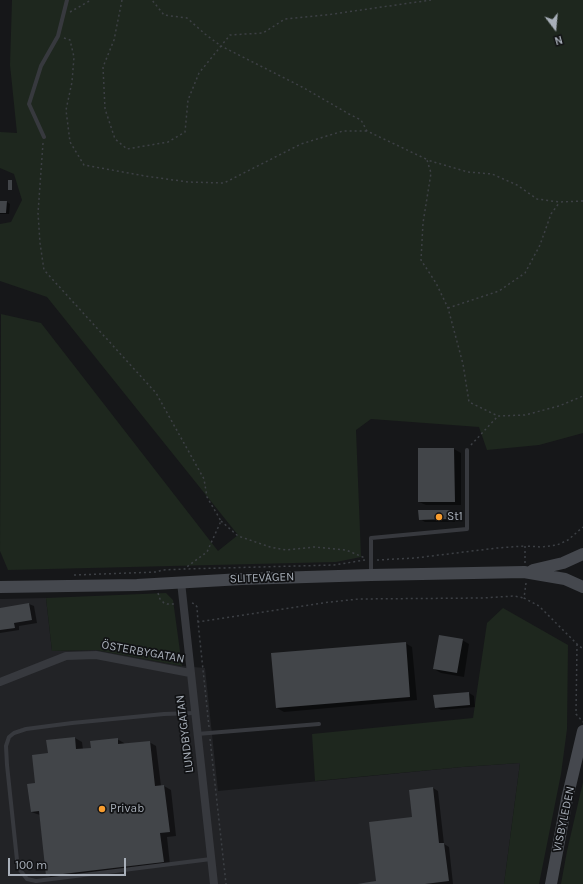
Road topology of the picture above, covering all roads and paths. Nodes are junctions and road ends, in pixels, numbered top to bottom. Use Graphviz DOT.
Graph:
graph roads {
  1 [pos="67,0"];
  2 [pos="91,0"];
  3 [pos="122,0"];
  4 [pos="152,0"];
  5 [pos="431,0"];
  6 [pos="63,16"];
  7 [pos="58,36"];
  8 [pos="221,46"];
  9 [pos="367,131"];
  10 [pos="44,138"];
  11 [pos="427,160"];
  12 [pos="583,201"];
  13 [pos="559,202"];
  14 [pos="448,308"];
  15 [pos="583,396"];
  16 [pos="498,416"];
  17 [pos="467,450"];
  18 [pos="221,521"];
  19 [pos="583,527"];
  20 [pos="525,546"];
  21 [pos="583,554"];
  22 [pos="370,560"];
  23 [pos="184,569"];
  24 [pos="525,572"];
  25 [pos="74,575"];
  26 [pos="371,575"];
  27 [pos="181,582"];
  28 [pos="583,587"];
  29 [pos="0,588"];
  30 [pos="524,598"];
  31 [pos="577,644"];
  32 [pos="583,649"];
  33 [pos="190,673"];
  34 [pos="0,682"];
  35 [pos="194,713"];
  36 [pos="583,722"];
  37 [pos="319,724"];
  38 [pos="583,731"];
  39 [pos="209,733"];
  40 [pos="197,734"];
  41 [pos="211,859"];
  42 [pos="214,884"];
  43 [pos="226,884"];
  44 [pos="551,884"];
  1 -- 6 [label="lane"];
  2 -- 6 [label="path"];
  3 -- 8 [label="path"];
  4 -- 8 [label="path"];
  5 -- 8 [label="path"];
  6 -- 7 [label="lane"];
  7 -- 9 [label="path"];
  7 -- 10 [label="lane"];
  8 -- 9 [label="path"];
  9 -- 11 [label="path"];
  10 -- 18 [label="path"];
  11 -- 13 [label="path"];
  11 -- 14 [label="path"];
  12 -- 13 [label="path"];
  13 -- 14 [label="path"];
  14 -- 16 [label="path"];
  15 -- 16 [label="path"];
  16 -- 17 [label="path"];
  17 -- 22 [label="lane"];
  18 -- 22 [label="path"];
  18 -- 23 [label="path"];
  19 -- 20 [label="path"];
  20 -- 22 [label="path"];
  20 -- 24 [label="path"];
  21 -- 24 [label="main road, SLITEVÄGEN"];
  22 -- 23 [label="path"];
  22 -- 26 [label="lane"];
  23 -- 25 [label="path"];
  24 -- 26 [label="main road, SLITEVÄGEN"];
  24 -- 28 [label="main road, SLITEVÄGEN"];
  24 -- 30 [label="path"];
  26 -- 27 [label="main road, SLITEVÄGEN"];
  27 -- 29 [label="main road, SLITEVÄGEN"];
  27 -- 33 [label="street, LUNDBYGATAN"];
  30 -- 31 [label="path"];
  30 -- 39 [label="path"];
  31 -- 32 [label="path"];
  31 -- 36 [label="path"];
  33 -- 34 [label="street, ÖSTERBYGATAN"];
  33 -- 35 [label="street, LUNDBYGATAN"];
  35 -- 40 [label="street, LUNDBYGATAN"];
  35 -- 41 [label="lane"];
  37 -- 39 [label="lane"];
  38 -- 44 [label="main road, VISBYLEDEN"];
  39 -- 40 [label="lane"];
  39 -- 43 [label="path"];
  40 -- 41 [label="street, LUNDBYGATAN"];
  41 -- 42 [label="street, LUNDBYGATAN"];
}
